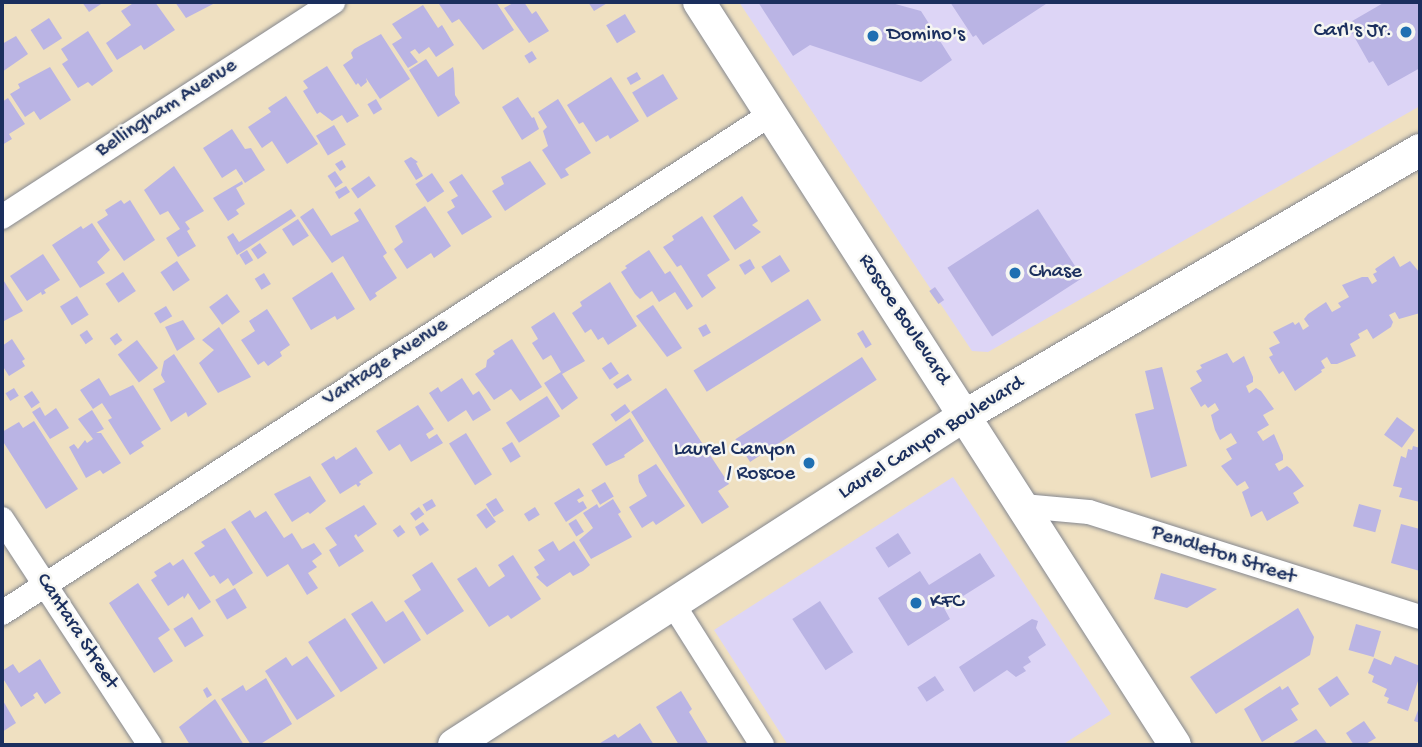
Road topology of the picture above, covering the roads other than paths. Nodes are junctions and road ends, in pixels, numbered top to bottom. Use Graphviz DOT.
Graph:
graph roads {
  1 [pos="333,2"];
  2 [pos="699,2"];
  3 [pos="771,114"];
  4 [pos="1420,150"];
  5 [pos="2,217"];
  6 [pos="964,416"];
  7 [pos="1023,506"];
  8 [pos="2,519"];
  9 [pos="45,585"];
  10 [pos="673,604"];
  11 [pos="2,613"];
  12 [pos="1420,617"];
  13 [pos="150,745"];
  14 [pos="454,745"];
  15 [pos="762,745"];
  16 [pos="1175,745"];
  1 -- 5 [label="street, Bellingham Avenue"];
  2 -- 3 [label="main road, Roscoe Boulevard"];
  3 -- 6 [label="main road, Roscoe Boulevard"];
  3 -- 9 [label="street, Vantage Avenue"];
  4 -- 6 [label="main road, Laurel Canyon Boulevard"];
  6 -- 7 [label="main road, Roscoe Boulevard"];
  6 -- 10 [label="main road, Laurel Canyon Boulevard"];
  7 -- 12 [label="street, Pendleton Street"];
  7 -- 16 [label="main road, Roscoe Boulevard"];
  8 -- 9 [label="street, Cantara Street"];
  9 -- 11 [label="street, Vantage Avenue"];
  9 -- 13 [label="street, Cantara Street"];
  10 -- 14 [label="main road, Laurel Canyon Boulevard"];
  10 -- 15 [label="street"];
}
